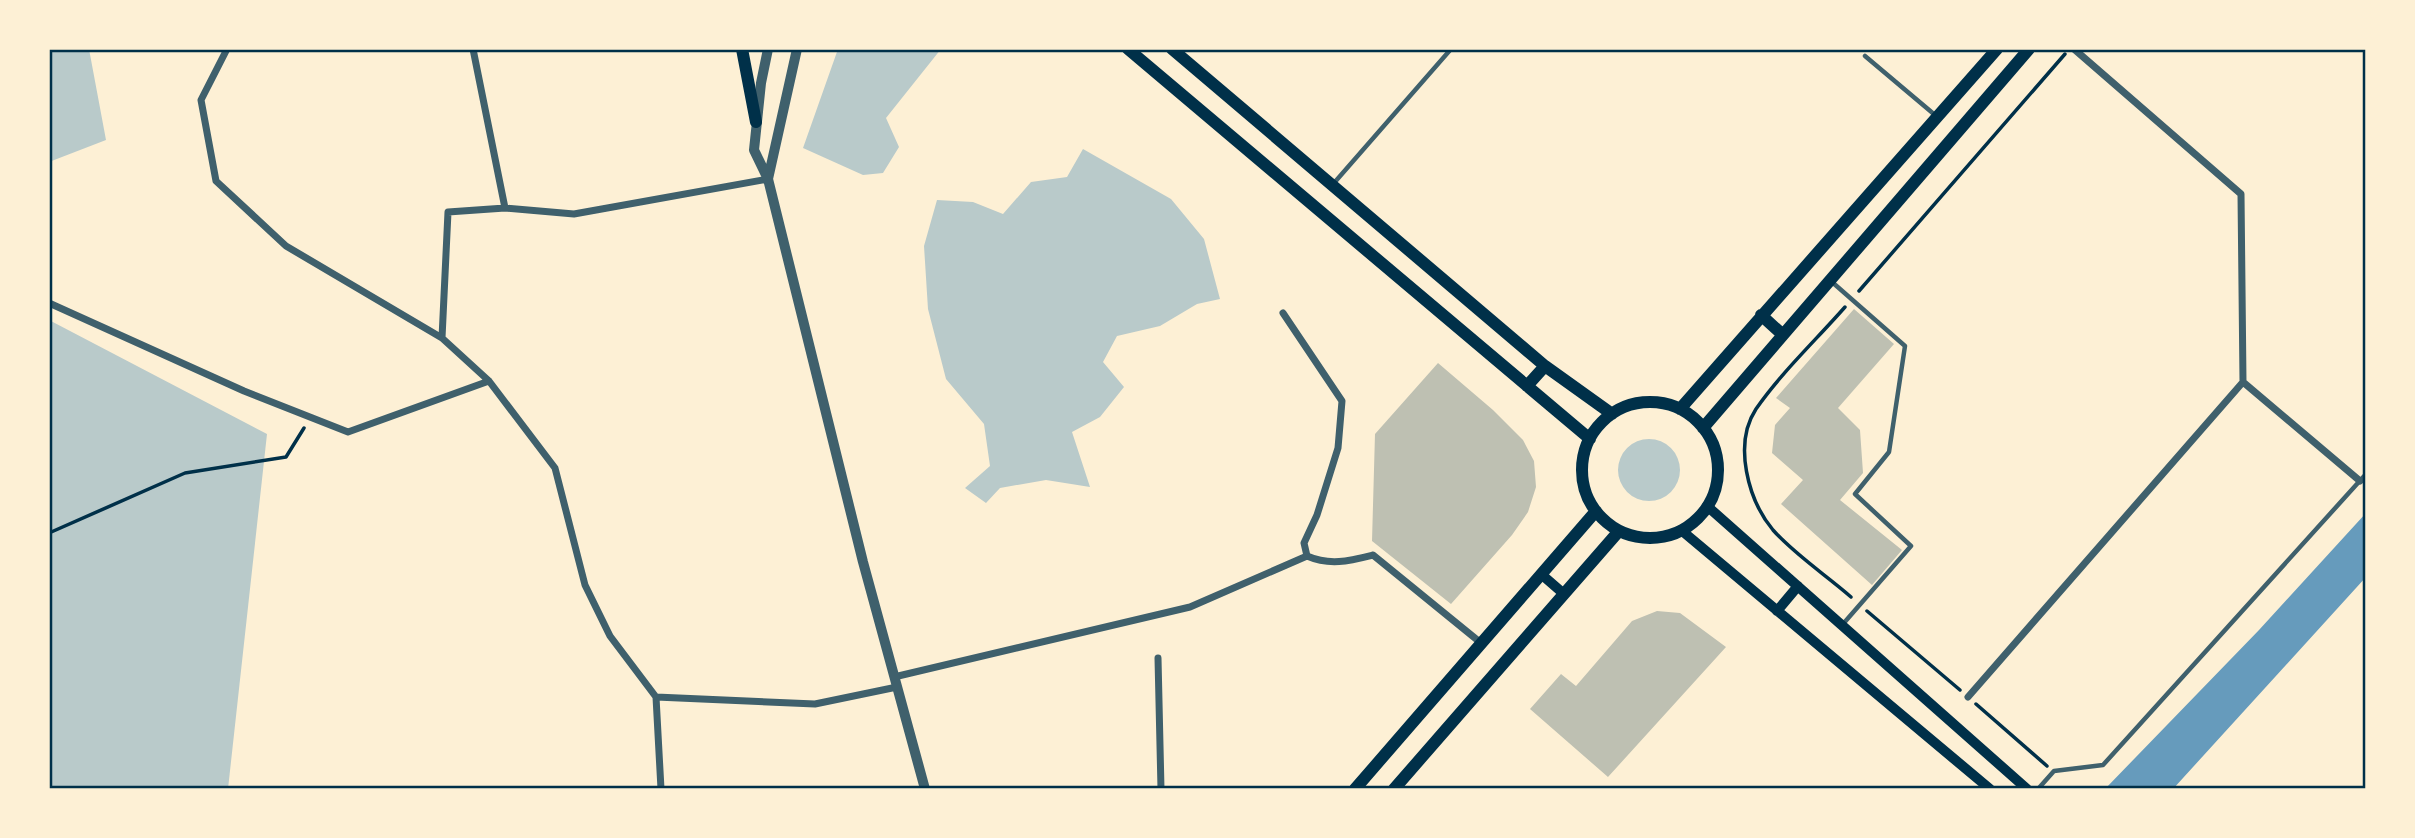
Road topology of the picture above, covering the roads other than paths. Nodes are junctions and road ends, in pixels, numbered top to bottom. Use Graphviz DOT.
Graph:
graph roads {
  1 [pos="227,49"];
  2 [pos="473,49"];
  3 [pos="742,49"];
  4 [pos="768,49"];
  5 [pos="797,49"];
  6 [pos="1128,49"];
  7 [pos="1172,49"];
  8 [pos="1451,49"];
  9 [pos="1997,49"];
  10 [pos="2029,49"];
  11 [pos="2074,49"];
  12 [pos="1865,56"];
  13 [pos="1938,118"];
  14 [pos="756,122"];
  15 [pos="768,179"];
  16 [pos="1332,186"];
  17 [pos="505,208"];
  18 [pos="1830,280"];
  19 [pos="49,303"];
  20 [pos="1283,313"];
  21 [pos="1761,315"];
  22 [pos="1783,335"];
  23 [pos="442,338"];
  24 [pos="1545,366"];
  25 [pos="489,381"];
  26 [pos="2243,382"];
  27 [pos="1527,386"];
  28 [pos="1680,409"];
  29 [pos="1612,414"];
  30 [pos="1703,428"];
  31 [pos="1590,439"];
  32 [pos="2366,474"];
  33 [pos="2360,481"];
  34 [pos="1707,506"];
  35 [pos="1596,511"];
  36 [pos="1681,530"];
  37 [pos="1619,531"];
  38 [pos="1307,556"];
  39 [pos="1541,574"];
  40 [pos="1798,586"];
  41 [pos="1564,594"];
  42 [pos="1777,611"];
  43 [pos="1843,625"];
  44 [pos="1481,643"];
  45 [pos="1158,658"];
  46 [pos="896,682"];
  47 [pos="656,696"];
  48 [pos="1968,697"];
  49 [pos="661,789"];
  50 [pos="925,789"];
  51 [pos="1161,789"];
  52 [pos="1355,789"];
  53 [pos="1394,789"];
  54 [pos="1990,789"];
  55 [pos="2027,789"];
  56 [pos="2038,789"];
  1 -- 23 [label="street"];
  2 -- 17 [label="street"];
  3 -- 14 [label="main road"];
  4 -- 14 [label="street"];
  5 -- 15 [label="street"];
  6 -- 27 [label="main road"];
  7 -- 16 [label="main road"];
  8 -- 16 [label="lane"];
  9 -- 13 [label="main road"];
  10 -- 18 [label="main road"];
  11 -- 26 [label="street"];
  12 -- 13 [label="lane"];
  13 -- 21 [label="main road"];
  14 -- 15 [label="street"];
  15 -- 17 [label="street"];
  15 -- 46 [label="street"];
  16 -- 24 [label="main road"];
  17 -- 23 [label="street"];
  18 -- 22 [label="main road"];
  18 -- 43 [label="lane"];
  19 -- 25 [label="street"];
  20 -- 38 [label="street"];
  21 -- 22 [label="main road"];
  21 -- 28 [label="main road"];
  22 -- 30 [label="main road"];
  23 -- 25 [label="street"];
  24 -- 27 [label="main road"];
  24 -- 29 [label="main road"];
  25 -- 47 [label="street"];
  26 -- 33 [label="street"];
  26 -- 48 [label="street"];
  27 -- 31 [label="main road"];
  28 -- 29 [label="main road"];
  28 -- 30 [label="main road"];
  29 -- 31 [label="main road"];
  30 -- 34 [label="main road"];
  31 -- 35 [label="main road"];
  32 -- 33 [label="lane"];
  33 -- 56 [label="lane"];
  34 -- 36 [label="main road"];
  34 -- 40 [label="main road"];
  35 -- 37 [label="main road"];
  35 -- 39 [label="main road"];
  36 -- 37 [label="main road"];
  36 -- 42 [label="main road"];
  37 -- 41 [label="main road"];
  38 -- 44 [label="street"];
  38 -- 46 [label="street"];
  39 -- 41 [label="main road"];
  39 -- 44 [label="main road"];
  40 -- 42 [label="main road"];
  40 -- 43 [label="main road"];
  41 -- 53 [label="main road"];
  42 -- 54 [label="main road"];
  43 -- 55 [label="main road"];
  44 -- 52 [label="main road"];
  45 -- 51 [label="street"];
  46 -- 47 [label="street"];
  46 -- 50 [label="street"];
  47 -- 49 [label="street"];
}
